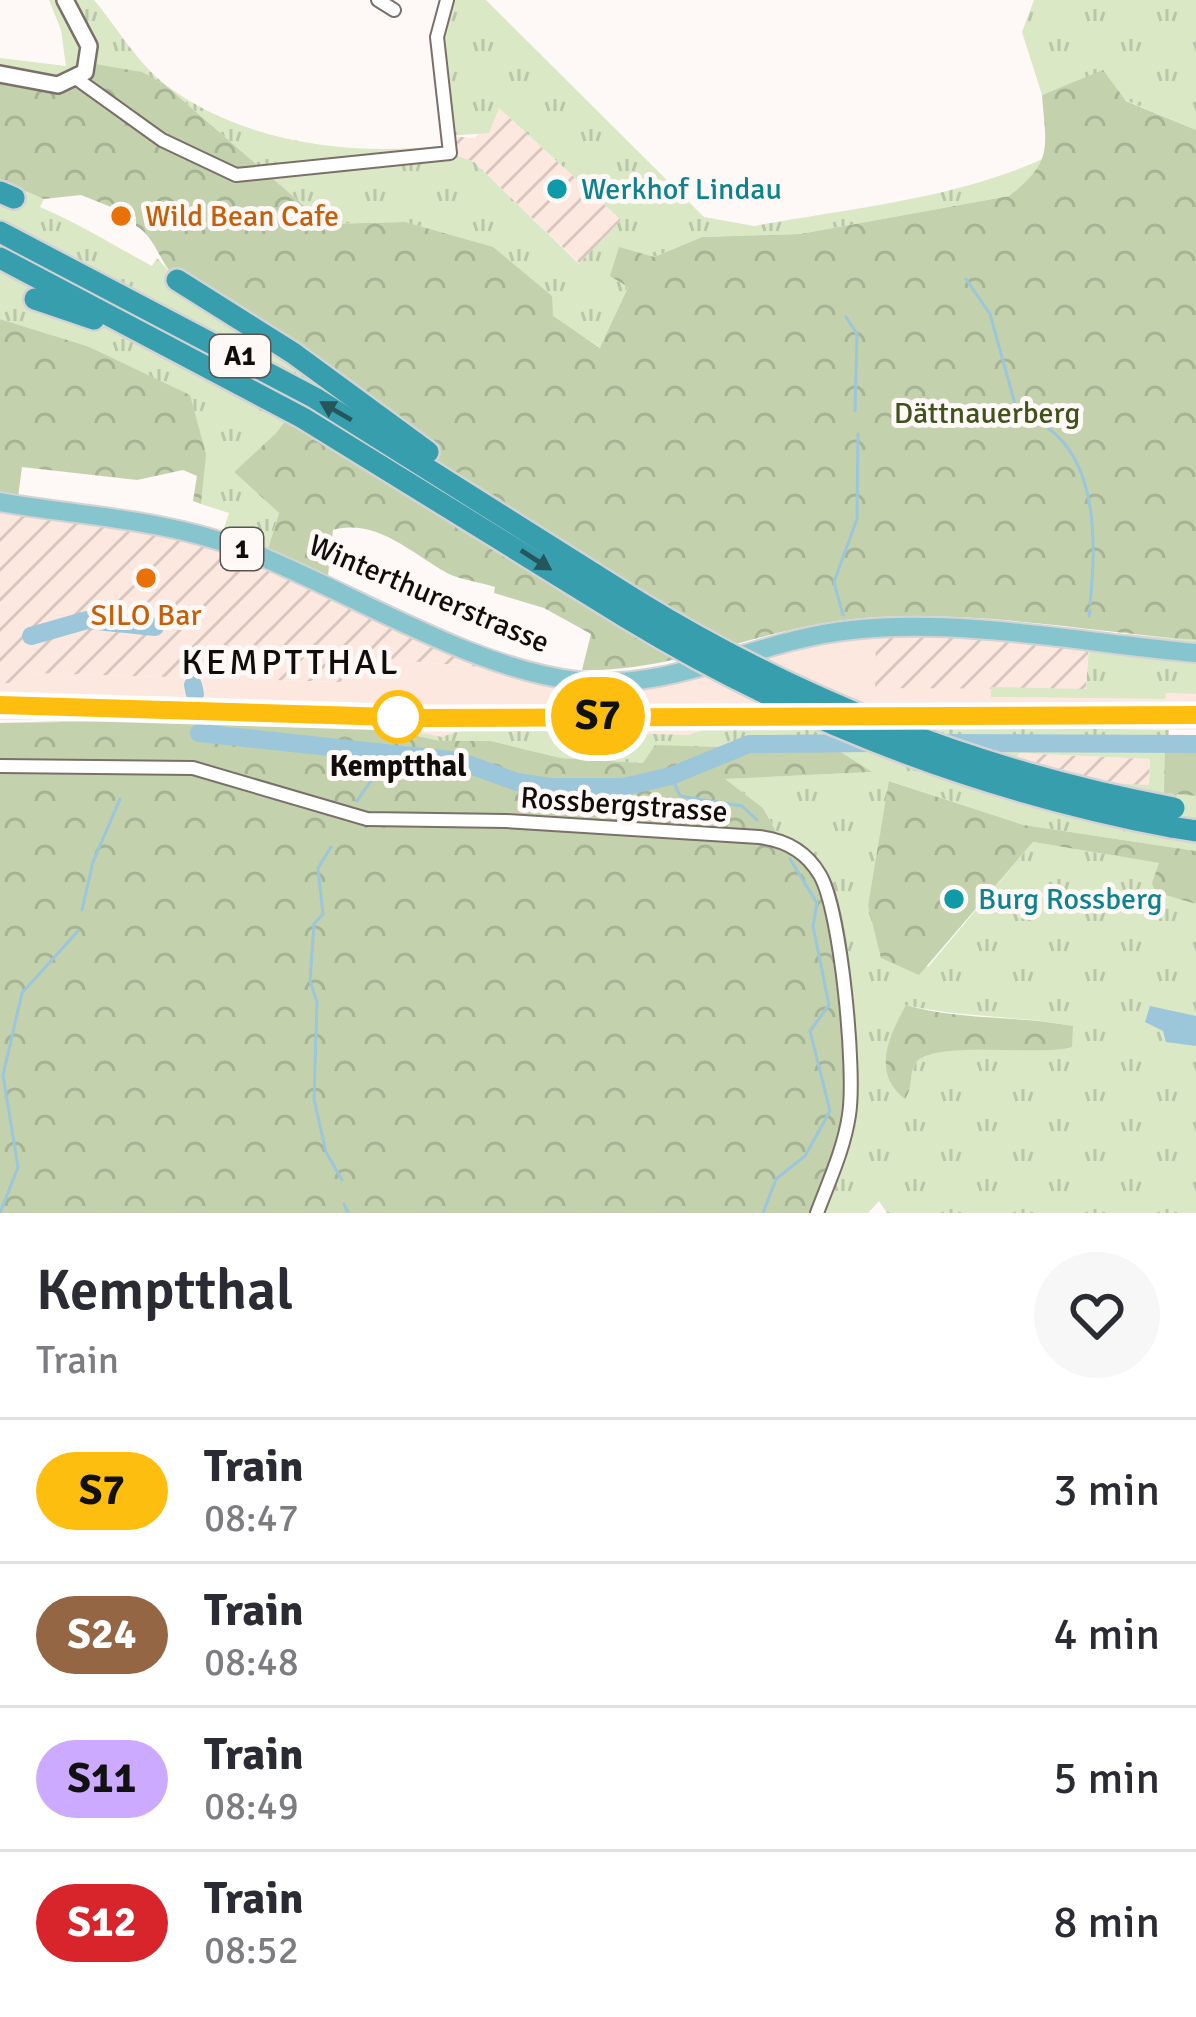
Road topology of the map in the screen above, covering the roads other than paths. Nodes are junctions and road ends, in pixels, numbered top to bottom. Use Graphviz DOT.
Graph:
graph roads {
  1 [pos="65,0"];
  2 [pos="378,0"];
  3 [pos="448,0"];
  4 [pos="394,10"];
  5 [pos="0,74"];
  6 [pos="77,79"];
  7 [pos="0,232"];
  8 [pos="0,258"];
  9 [pos="177,280"];
  10 [pos="35,299"];
  11 [pos="158,338"];
  12 [pos="472,494"];
  13 [pos="0,502"];
  14 [pos="632,609"];
  15 [pos="1196,653"];
  16 [pos="0,766"];
  17 [pos="1180,815"];
  18 [pos="1196,831"];
  19 [pos="817,1213"];
  1 -- 6 [label="street"];
  2 -- 4 [label="street"];
  3 -- 6 [label="street"];
  5 -- 6 [label="street"];
  12 -- 7 [label="highway, A1, one-way"];
  8 -- 11 [label="highway, A1"];
  9 -- 12 [label="highway"];
  10 -- 11 [label="highway, A1"];
  11 -- 14 [label="highway, A1, one-way"];
  12 -- 14 [label="highway, A1"];
  13 -- 15 [label="main road, Winterthurerstrasse / 1"];
  14 -- 17 [label="highway, A1, bridge"];
  16 -- 19 [label="street, Rossbergstrasse"];
  17 -- 18 [label="highway, A1"];
}
